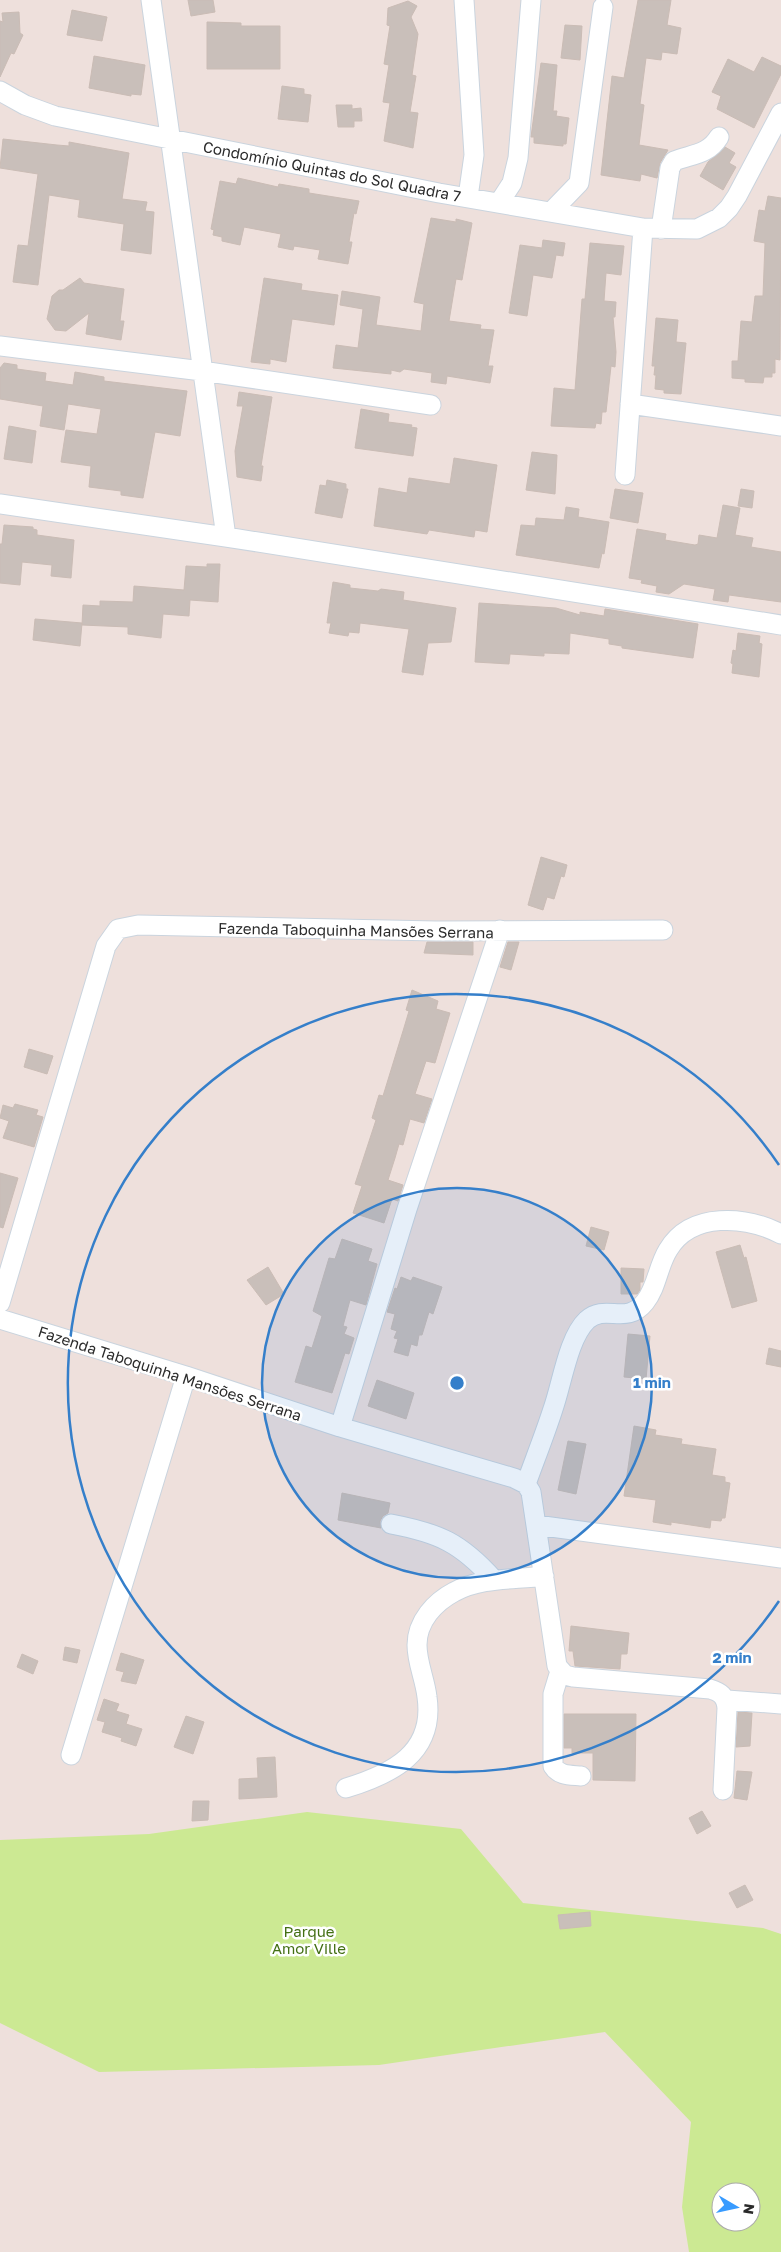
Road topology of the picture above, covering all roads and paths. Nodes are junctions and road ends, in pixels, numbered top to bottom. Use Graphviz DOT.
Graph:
graph roads {
  1 [pos="151,0"];
  2 [pos="464,0"];
  3 [pos="531,0"];
  4 [pos="603,7"];
  5 [pos="0,91"];
  6 [pos="781,113"];
  7 [pos="719,137"];
  8 [pos="169,139"];
  9 [pos="468,197"];
  10 [pos="499,203"];
  11 [pos="551,212"];
  12 [pos="658,229"];
  13 [pos="0,346"];
  14 [pos="202,371"];
  15 [pos="630,404"];
  16 [pos="431,405"];
  17 [pos="781,426"];
  18 [pos="625,475"];
  19 [pos="0,504"];
  20 [pos="226,537"];
  21 [pos="781,625"];
  22 [pos="500,930"];
  23 [pos="663,930"];
  24 [pos="781,1234"];
  25 [pos="0,1303"];
  26 [pos="0,1319"];
  27 [pos="186,1376"];
  28 [pos="340,1427"];
  29 [pos="526,1484"];
  30 [pos="390,1524"];
  31 [pos="536,1525"];
  32 [pos="781,1558"];
  33 [pos="544,1576"];
  34 [pos="494,1580"];
  35 [pos="560,1671"];
  36 [pos="726,1700"];
  37 [pos="781,1704"];
  38 [pos="71,1755"];
  39 [pos="581,1776"];
  40 [pos="346,1788"];
  41 [pos="723,1790"];
  1 -- 8 [label="street"];
  2 -- 9 [label="street"];
  3 -- 10 [label="street"];
  4 -- 11 [label="street"];
  5 -- 8 [label="street, Condomínio Quintas do Sol Quadra 7"];
  6 -- 12 [label="street, Condomínio Quintas do Sol Quadra 7"];
  7 -- 12 [label="street"];
  8 -- 9 [label="street, Condomínio Quintas do Sol Quadra 7"];
  8 -- 14 [label="street"];
  9 -- 10 [label="street, Condomínio Quintas do Sol Quadra 7"];
  10 -- 11 [label="street, Condomínio Quintas do Sol Quadra 7"];
  11 -- 12 [label="street, Condomínio Quintas do Sol Quadra 7"];
  12 -- 15 [label="street"];
  13 -- 14 [label="street"];
  14 -- 16 [label="street"];
  14 -- 20 [label="street"];
  15 -- 17 [label="street"];
  15 -- 18 [label="street"];
  19 -- 20 [label="street"];
  20 -- 21 [label="street"];
  22 -- 23 [label="street"];
  22 -- 25 [label="street, Fazenda Taboquinha Mansões Serrana"];
  22 -- 28 [label="street, Fazenda Taboquinha Mansões Serrana"];
  24 -- 29 [label="street"];
  26 -- 27 [label="street, Fazenda Taboquinha Mansões Serrana"];
  27 -- 28 [label="street, Fazenda Taboquinha Mansões Serrana"];
  27 -- 38 [label="street"];
  28 -- 29 [label="street, Fazenda Taboquinha Mansões Serrana"];
  29 -- 31 [label="street"];
  30 -- 34 [label="street"];
  31 -- 32 [label="street"];
  31 -- 33 [label="street"];
  33 -- 34 [label="street"];
  33 -- 35 [label="street"];
  34 -- 40 [label="street"];
  35 -- 36 [label="street"];
  35 -- 39 [label="street"];
  36 -- 37 [label="street"];
  36 -- 41 [label="street"];
}
